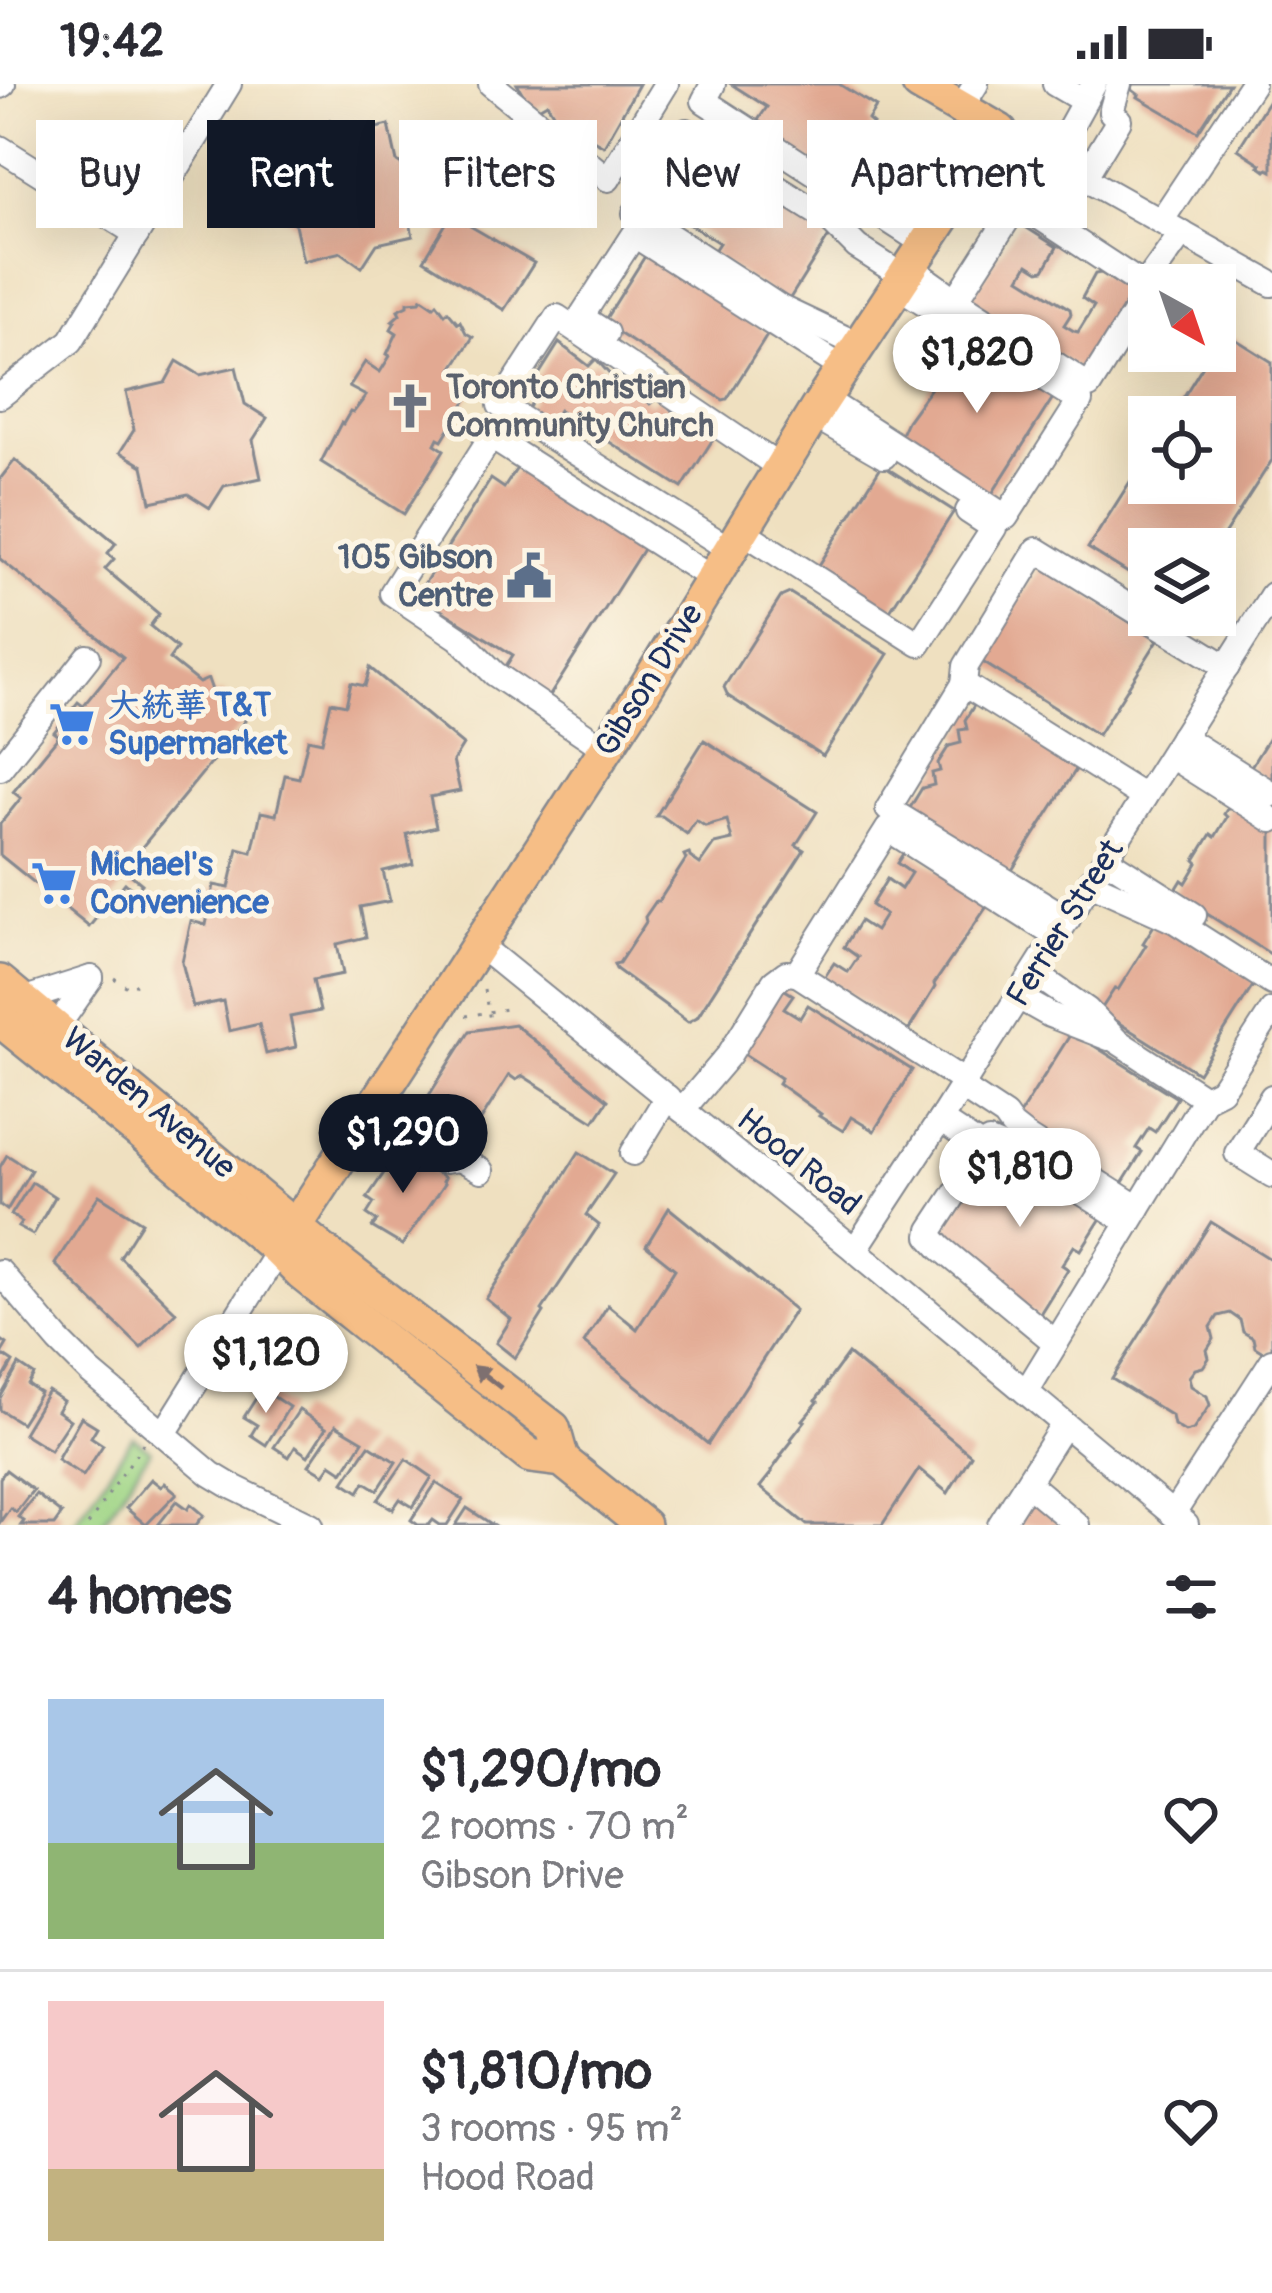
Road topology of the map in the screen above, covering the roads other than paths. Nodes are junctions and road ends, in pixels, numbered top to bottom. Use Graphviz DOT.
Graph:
graph roads {
  1 [pos="229,84"];
  2 [pos="490,84"];
  3 [pos="666,84"];
  4 [pos="713,84"];
  5 [pos="1054,84"];
  6 [pos="1119,84"];
  7 [pos="1252,84"];
  8 [pos="951,92"];
  9 [pos="1089,93"];
  10 [pos="986,120"];
  11 [pos="1074,120"];
  12 [pos="0,148"];
  13 [pos="1087,173"];
  14 [pos="1087,180"];
  15 [pos="1172,227"];
  16 [pos="936,228"];
  17 [pos="137,234"];
  18 [pos="1157,264"];
  19 [pos="909,268"];
  20 [pos="1128,275"];
  21 [pos="1270,279"];
  22 [pos="956,300"];
  23 [pos="1128,320"];
  24 [pos="852,357"];
  25 [pos="0,396"];
  26 [pos="819,407"];
  27 [pos="786,460"];
  28 [pos="736,540"];
  29 [pos="713,579"];
  30 [pos="1272,595"];
  31 [pos="88,657"];
  32 [pos="1227,667"];
  33 [pos="965,675"];
  34 [pos="1176,747"];
  35 [pos="606,749"];
  36 [pos="0,768"];
  37 [pos="1148,791"];
  38 [pos="1272,794"];
  39 [pos="1272,820"];
  40 [pos="1106,859"];
  41 [pos="1090,883"];
  42 [pos="1062,928"];
  43 [pos="479,944"];
  44 [pos="1272,964"];
  45 [pos="1034,973"];
  46 [pos="797,974"];
  47 [pos="1272,983"];
  48 [pos="1018,997"];
  49 [pos="12,1010"];
  50 [pos="1272,1010"];
  51 [pos="57,1027"];
  52 [pos="1117,1041"];
  53 [pos="963,1085"];
  54 [pos="1272,1097"];
  55 [pos="1205,1098"];
  56 [pos="675,1104"];
  57 [pos="373,1109"];
  58 [pos="940,1120"];
  59 [pos="984,1149"];
  60 [pos="633,1153"];
  61 [pos="470,1165"];
  62 [pos="1272,1175"];
  63 [pos="1134,1215"];
  64 [pos="286,1238"];
  65 [pos="855,1250"];
  66 [pos="0,1273"];
  67 [pos="1056,1342"];
  68 [pos="1272,1361"];
  69 [pos="1026,1392"];
  70 [pos="1064,1424"];
  71 [pos="160,1429"];
  72 [pos="1027,1483"];
  73 [pos="1180,1520"];
  74 [pos="311,1525"];
  75 [pos="643,1525"];
  76 [pos="1000,1525"];
  77 [pos="1078,1525"];
  1 -- 17 [label="street"];
  2 -- 3 [label="street"];
  4 -- 19 [label="street"];
  5 -- 9 [label="street"];
  6 -- 13 [label="street"];
  7 -- 15 [label="street"];
  8 -- 10 [label="main road"];
  9 -- 11 [label="street"];
  12 -- 17 [label="street"];
  14 -- 15 [label="street"];
  15 -- 18 [label="street"];
  15 -- 21 [label="street"];
  16 -- 19 [label="main road, Gibson Drive"];
  17 -- 25 [label="street"];
  19 -- 22 [label="street"];
  19 -- 24 [label="main road, Gibson Drive"];
  19 -- 24 [label="street"];
  19 -- 26 [label="street"];
  20 -- 22 [label="street"];
  22 -- 23 [label="street"];
  24 -- 26 [label="main road, Gibson Drive"];
  24 -- 27 [label="street"];
  26 -- 27 [label="main road, Gibson Drive"];
  26 -- 28 [label="street"];
  27 -- 28 [label="main road, Gibson Drive"];
  27 -- 28 [label="street"];
  28 -- 29 [label="main road, Gibson Drive"];
  29 -- 35 [label="main road, Gibson Drive"];
  29 -- 35 [label="street"];
  30 -- 32 [label="street, Ferrier Street"];
  31 -- 36 [label="street"];
  32 -- 33 [label="street"];
  32 -- 34 [label="street, Ferrier Street"];
  33 -- 37 [label="street"];
  33 -- 42 [label="street"];
  34 -- 37 [label="street, Ferrier Street"];
  34 -- 38 [label="street"];
  34 -- 39 [label="street"];
  35 -- 43 [label="main road, Gibson Drive"];
  37 -- 40 [label="street, Ferrier Street"];
  40 -- 41 [label="street, Ferrier Street"];
  40 -- 44 [label="street"];
  41 -- 42 [label="street, Ferrier Street"];
  41 -- 47 [label="street"];
  42 -- 45 [label="street, Ferrier Street"];
  42 -- 46 [label="street"];
  43 -- 56 [label="street, Hood Road"];
  43 -- 57 [label="main road, Gibson Drive"];
  45 -- 48 [label="street, Ferrier Street"];
  45 -- 52 [label="street"];
  46 -- 53 [label="street"];
  46 -- 56 [label="street"];
  48 -- 52 [label="street"];
  48 -- 53 [label="street, Ferrier Street"];
  49 -- 51 [label="main road"];
  49 -- 51 [label="street"];
  49 -- 64 [label="main road, Warden Avenue"];
  50 -- 55 [label="street"];
  51 -- 64 [label="main road, Warden Avenue"];
  52 -- 55 [label="street"];
  53 -- 58 [label="street, Ferrier Street"];
  53 -- 63 [label="street"];
  54 -- 62 [label="street"];
  55 -- 63 [label="street"];
  56 -- 60 [label="street"];
  56 -- 65 [label="street, Hood Road"];
  57 -- 61 [label="street"];
  57 -- 64 [label="main road, Gibson Drive"];
  58 -- 59 [label="street"];
  58 -- 65 [label="street, Ferrier Street"];
  59 -- 63 [label="street"];
  59 -- 67 [label="street"];
  63 -- 67 [label="street"];
  64 -- 71 [label="street"];
  64 -- 75 [label="main road, Warden Avenue"];
  65 -- 69 [label="street, Hood Road"];
  66 -- 71 [label="street"];
  67 -- 69 [label="street"];
  68 -- 73 [label="street"];
  69 -- 70 [label="street, Hood Road"];
  70 -- 72 [label="street"];
  70 -- 73 [label="street, Hood Road"];
  71 -- 74 [label="street"];
  72 -- 76 [label="street"];
  72 -- 77 [label="street"];
}
